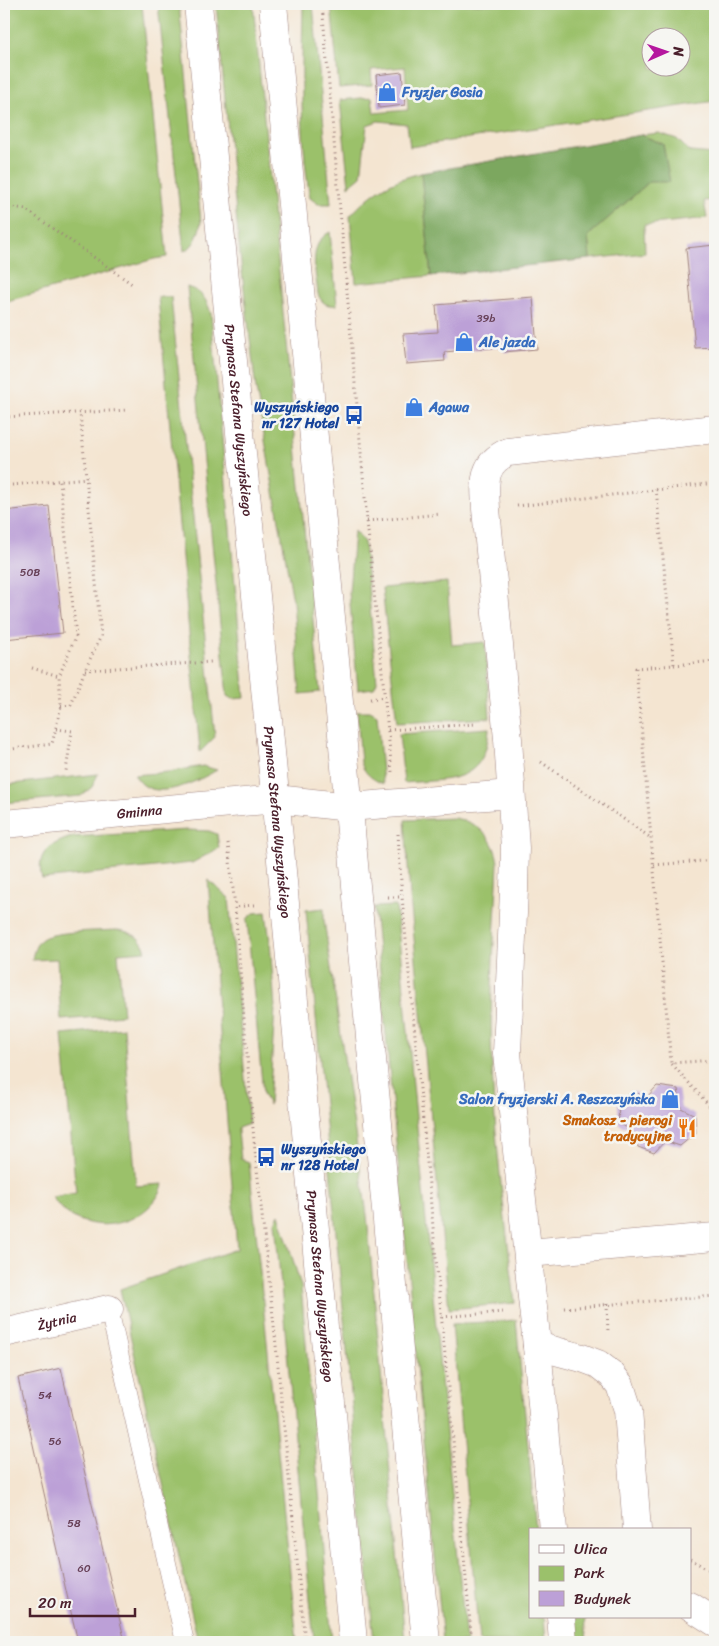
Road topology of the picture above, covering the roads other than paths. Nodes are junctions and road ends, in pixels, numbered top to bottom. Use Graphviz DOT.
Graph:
graph roads {
  1 [pos="198,4"];
  2 [pos="272,4"];
  3 [pos="715,430"];
  4 [pos="511,794"];
  5 [pos="276,799"];
  6 [pos="349,807"];
  7 [pos="4,824"];
  8 [pos="715,1237"];
  9 [pos="528,1254"];
  10 [pos="109,1309"];
  11 [pos="4,1333"];
  12 [pos="537,1346"];
  13 [pos="553,1528"];
  14 [pos="637,1528"];
  15 [pos="692,1607"];
  16 [pos="561,1618"];
  17 [pos="715,1622"];
  18 [pos="185,1642"];
  19 [pos="353,1642"];
  20 [pos="426,1642"];
  21 [pos="563,1642"];
  1 -- 5 [label="main road, Prymasa Stefana Wyszyńskiego"];
  2 -- 6 [label="main road"];
  3 -- 4 [label="main road"];
  4 -- 6 [label="main road, Gminna"];
  4 -- 9 [label="main road"];
  5 -- 6 [label="main road, Gminna"];
  5 -- 7 [label="main road, Gminna"];
  5 -- 19 [label="main road, Prymasa Stefana Wyszyńskiego"];
  6 -- 20 [label="main road"];
  8 -- 9 [label="main road"];
  9 -- 12 [label="main road"];
  10 -- 11 [label="main road, Żytnia"];
  10 -- 18 [label="lane"];
  12 -- 13 [label="main road"];
  12 -- 14 [label="main road"];
  15 -- 17 [label="main road"];
  16 -- 21 [label="main road"];
}
